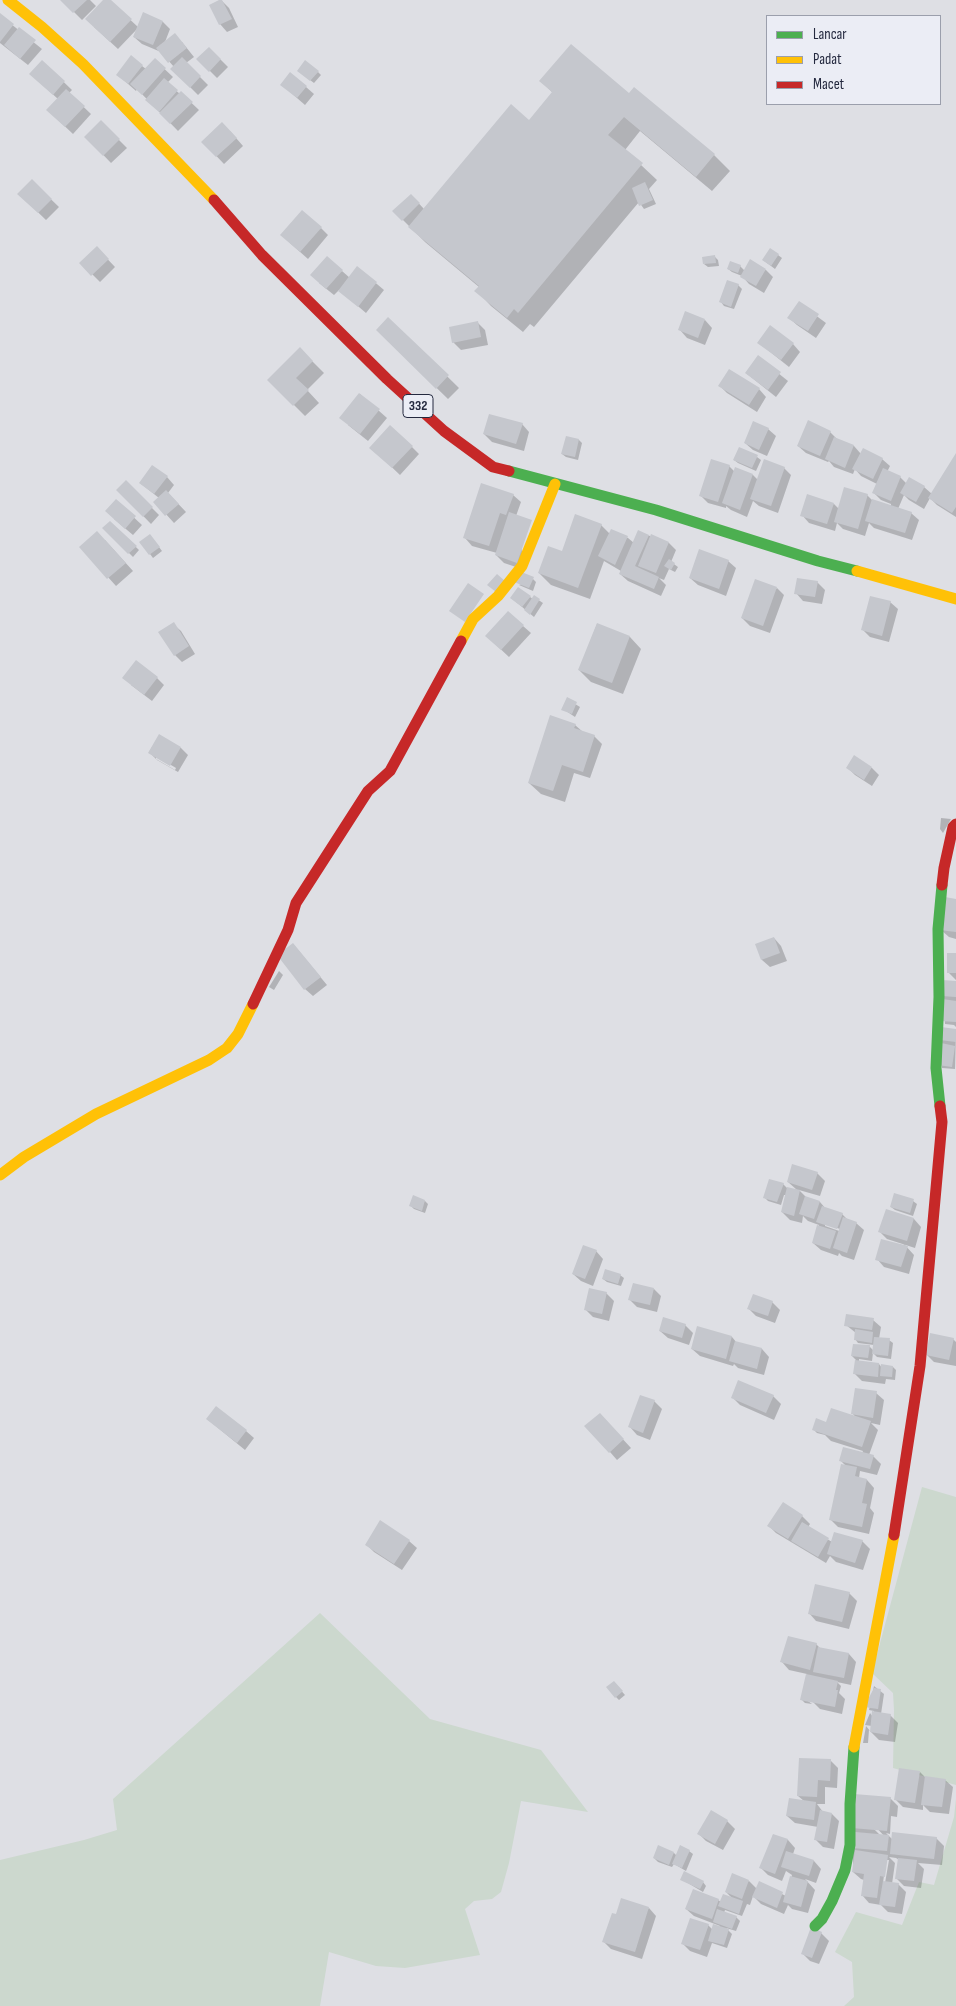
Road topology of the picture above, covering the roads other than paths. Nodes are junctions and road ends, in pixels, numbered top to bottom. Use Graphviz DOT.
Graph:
graph roads {
  1 [pos="8,0"];
  2 [pos="555,484"];
  3 [pos="956,599"];
  4 [pos="956,824"];
  5 [pos="0,1175"];
  6 [pos="815,1926"];
  1 -- 2 [label="street, 332"];
  2 -- 3 [label="street, 332"];
  2 -- 5 [label="street"];
  4 -- 6 [label="street"];
}
